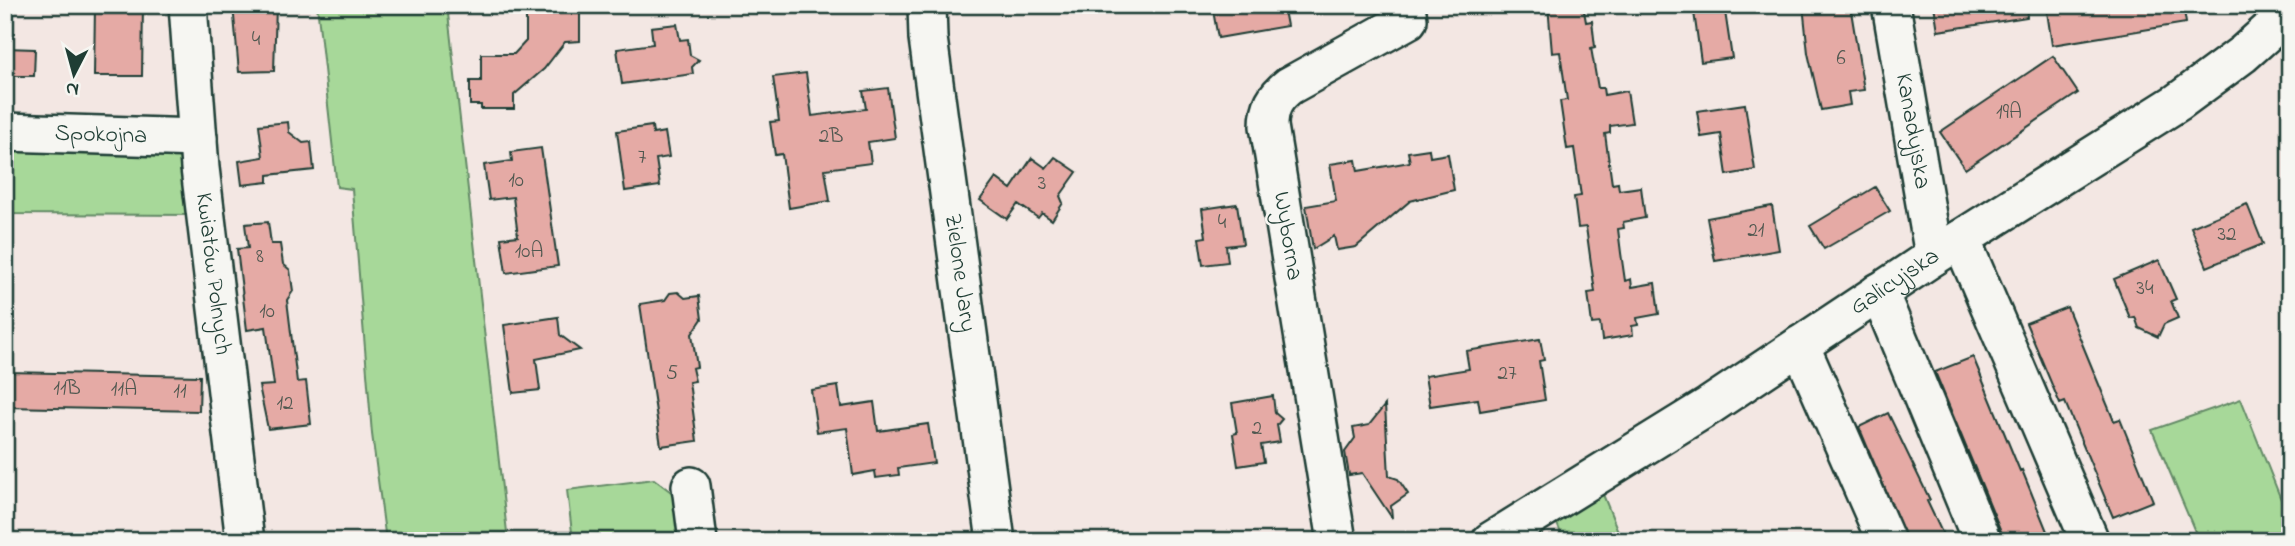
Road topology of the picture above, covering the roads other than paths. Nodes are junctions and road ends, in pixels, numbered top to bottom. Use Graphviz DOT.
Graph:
graph roads {
  1 [pos="188,5"];
  2 [pos="927,5"];
  3 [pos="1406,5"];
  4 [pos="1891,5"];
  5 [pos="2290,12"];
  6 [pos="5,132"];
  7 [pos="198,138"];
  8 [pos="1947,248"];
  9 [pos="1879,292"];
  10 [pos="1800,345"];
  11 [pos="691,486"];
  12 [pos="245,541"];
  13 [pos="698,541"];
  14 [pos="996,541"];
  15 [pos="1337,541"];
  16 [pos="1491,541"];
  17 [pos="1886,541"];
  18 [pos="1982,541"];
  19 [pos="2090,541"];
  1 -- 7 [label="street, Kwiatów Polnych"];
  2 -- 14 [label="street, Zielone Jary"];
  3 -- 15 [label="street, Wyborna"];
  4 -- 8 [label="street, Kanadyjska"];
  5 -- 8 [label="street, Galicyjska"];
  6 -- 7 [label="street, Spokojna"];
  7 -- 12 [label="street, Kwiatów Polnych"];
  8 -- 9 [label="street, Galicyjska"];
  8 -- 19 [label="street, Kanadyjska"];
  9 -- 10 [label="street, Galicyjska"];
  9 -- 18 [label="street"];
  10 -- 16 [label="street, Galicyjska"];
  10 -- 17 [label="street"];
  11 -- 13 [label="street"];
}
